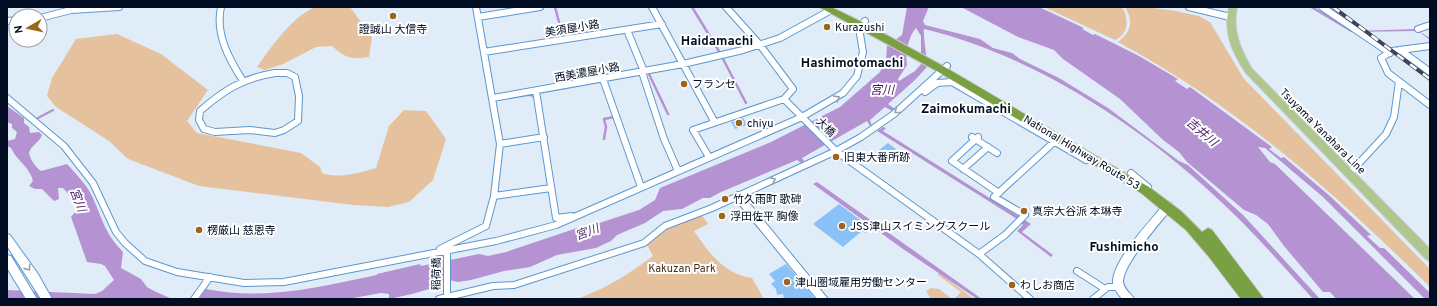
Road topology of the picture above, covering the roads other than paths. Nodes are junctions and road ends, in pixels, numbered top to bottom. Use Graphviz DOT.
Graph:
graph roads {
  1 [pos="119,7"];
  2 [pos="221,7"];
  3 [pos="476,7"];
  4 [pos="540,7"];
  5 [pos="652,7"];
  6 [pos="726,7"];
  7 [pos="1189,7"];
  8 [pos="1233,7"];
  9 [pos="1322,7"];
  10 [pos="831,8"];
  11 [pos="48,16"];
  12 [pos="478,17"];
  13 [pos="1230,18"];
  14 [pos="662,24"];
  15 [pos="867,25"];
  16 [pos="1430,25"];
  17 [pos="1418,29"];
  18 [pos="627,30"];
  19 [pos="760,45"];
  20 [pos="1430,46"];
  21 [pos="1400,50"];
  22 [pos="484,52"];
  23 [pos="1390,53"];
  24 [pos="683,64"];
  25 [pos="943,67"];
  26 [pos="642,72"];
  27 [pos="1430,72"];
  28 [pos="603,79"];
  29 [pos="243,81"];
  30 [pos="1399,82"];
  31 [pos="536,91"];
  32 [pos="7,98"];
  33 [pos="493,98"];
  34 [pos="784,99"];
  35 [pos="910,101"];
  36 [pos="1430,105"];
  37 [pos="802,117"];
  38 [pos="714,121"];
  39 [pos="544,137"];
  40 [pos="1054,142"];
  41 [pos="500,144"];
  42 [pos="988,147"];
  43 [pos="836,151"];
  44 [pos="997,153"];
  45 [pos="709,157"];
  46 [pos="1109,168"];
  47 [pos="963,169"];
  48 [pos="678,171"];
  49 [pos="1131,173"];
  50 [pos="1349,174"];
  51 [pos="551,188"];
  52 [pos="641,188"];
  53 [pos="999,192"];
  54 [pos="494,196"];
  55 [pos="738,196"];
  56 [pos="1168,206"];
  57 [pos="575,216"];
  58 [pos="7,238"];
  59 [pos="447,251"];
  60 [pos="437,252"];
  61 [pos="979,254"];
  62 [pos="1430,256"];
  63 [pos="7,259"];
  64 [pos="1077,271"];
  65 [pos="208,280"];
  66 [pos="1119,287"];
  67 [pos="1105,289"];
  68 [pos="447,296"];
  69 [pos="28,298"];
  70 [pos="47,299"];
  71 [pos="194,299"];
  72 [pos="439,299"];
  73 [pos="823,299"];
  74 [pos="1030,299"];
  75 [pos="1093,299"];
  76 [pos="1129,299"];
  77 [pos="1248,299"];
  78 [pos="1258,299"];
  1 -- 11 [label="street"];
  2 -- 29 [label="street"];
  3 -- 12 [label="street"];
  4 -- 12 [label="street"];
  5 -- 14 [label="street"];
  6 -- 19 [label="street"];
  7 -- 13 [label="street"];
  8 -- 13 [label="main road, Tsuyama Yanahara Line"];
  9 -- 23 [label="street"];
  10 -- 15 [label="highway, National Highway Route 53"];
  10 -- 19 [label="street, 西美濃屋小路"];
  12 -- 22 [label="street"];
  13 -- 50 [label="main road, Tsuyama Yanahara Line"];
  14 -- 18 [label="street, 美須屋小路"];
  14 -- 24 [label="street"];
  15 -- 25 [label="highway, National Highway Route 53"];
  37 -- 15 [label="street, one-way"];
  16 -- 17 [label="street"];
  18 -- 22 [label="street, 美須屋小路"];
  18 -- 26 [label="street"];
  19 -- 24 [label="street, 西美濃屋小路"];
  19 -- 34 [label="street"];
  20 -- 21 [label="street"];
  21 -- 23 [label="street"];
  21 -- 27 [label="street"];
  22 -- 33 [label="street"];
  23 -- 30 [label="street"];
  24 -- 26 [label="street, 西美濃屋小路"];
  24 -- 38 [label="street"];
  25 -- 35 [label="street"];
  25 -- 46 [label="highway, National Highway Route 53"];
  25 -- 49 [label="highway, National Highway Route 53"];
  26 -- 28 [label="street, 西美濃屋小路"];
  26 -- 48 [label="street"];
  28 -- 31 [label="street, 西美濃屋小路"];
  28 -- 52 [label="street"];
  29 -- 29 [label="street"];
  30 -- 36 [label="street"];
  30 -- 50 [label="street"];
  31 -- 33 [label="street, 西美濃屋小路"];
  31 -- 39 [label="street"];
  32 -- 65 [label="street"];
  33 -- 41 [label="street"];
  34 -- 37 [label="street, 大橋"];
  34 -- 38 [label="street"];
  35 -- 40 [label="street"];
  35 -- 43 [label="street, one-way"];
  37 -- 43 [label="street, 大橋"];
  37 -- 45 [label="street"];
  38 -- 45 [label="street"];
  39 -- 41 [label="street"];
  39 -- 51 [label="street"];
  40 -- 46 [label="street"];
  40 -- 53 [label="street"];
  41 -- 54 [label="street"];
  42 -- 44 [label="street"];
  42 -- 47 [label="street"];
  42 -- 47 [label="street"];
  55 -- 43 [label="street, one-way"];
  43 -- 61 [label="street, 大橋"];
  45 -- 48 [label="street"];
  46 -- 56 [label="highway, National Highway Route 53"];
  47 -- 53 [label="street"];
  48 -- 52 [label="street"];
  49 -- 56 [label="street"];
  49 -- 78 [label="highway, National Highway Route 53"];
  50 -- 62 [label="main road, Tsuyama Yanahara Line"];
  51 -- 54 [label="street"];
  51 -- 57 [label="street"];
  52 -- 57 [label="street"];
  53 -- 61 [label="street"];
  54 -- 60 [label="street"];
  55 -- 68 [label="street"];
  55 -- 73 [label="street"];
  56 -- 66 [label="street"];
  56 -- 77 [label="highway, National Highway Route 53"];
  57 -- 59 [label="street"];
  58 -- 70 [label="street, one-way"];
  59 -- 60 [label="street"];
  59 -- 68 [label="street, 稲荷橋"];
  60 -- 65 [label="street"];
  61 -- 74 [label="street, 大橋"];
  63 -- 69 [label="street"];
  64 -- 67 [label="street"];
  65 -- 71 [label="street"];
  66 -- 67 [label="street"];
  66 -- 76 [label="street"];
  67 -- 75 [label="street"];
  68 -- 72 [label="street"];
}
